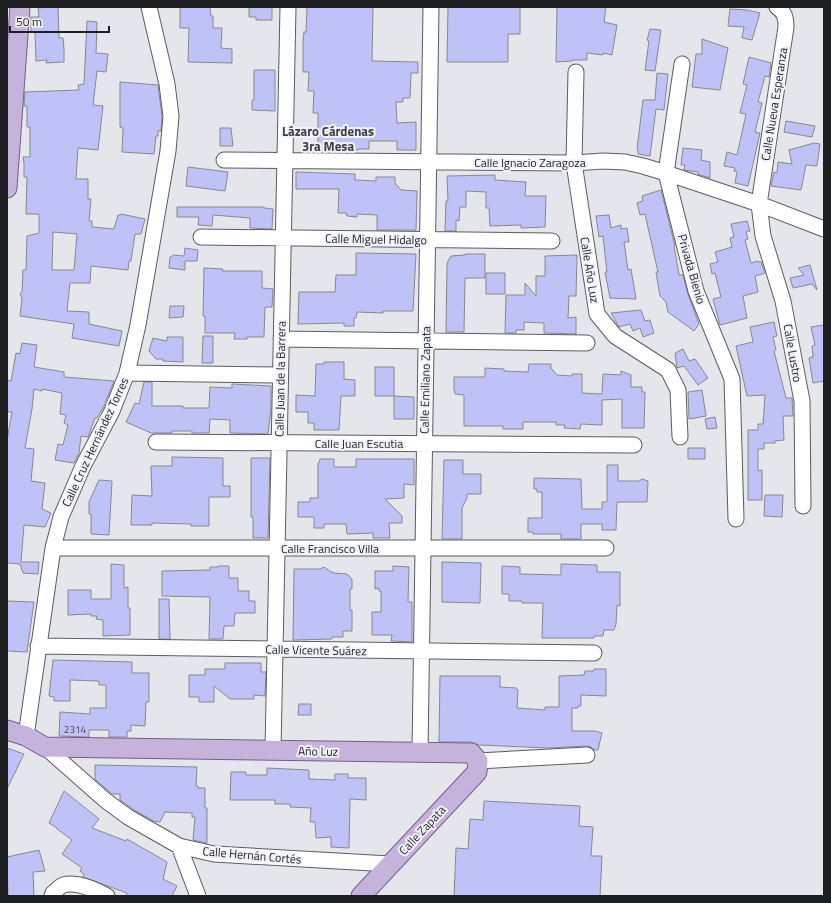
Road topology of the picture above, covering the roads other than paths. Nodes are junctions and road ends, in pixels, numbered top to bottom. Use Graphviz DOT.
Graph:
graph roads {
  1 [pos="20,7"];
  2 [pos="149,7"];
  3 [pos="288,7"];
  4 [pos="431,7"];
  5 [pos="777,7"];
  6 [pos="682,64"];
  7 [pos="576,72"];
  8 [pos="224,160"];
  9 [pos="285,160"];
  10 [pos="429,161"];
  11 [pos="574,163"];
  12 [pos="666,173"];
  13 [pos="7,188"];
  14 [pos="759,204"];
  15 [pos="824,229"];
  16 [pos="201,237"];
  17 [pos="283,238"];
  18 [pos="428,239"];
  19 [pos="552,240"];
  20 [pos="281,339"];
  21 [pos="426,341"];
  22 [pos="587,343"];
  23 [pos="127,373"];
  24 [pos="280,375"];
  25 [pos="680,437"];
  26 [pos="156,442"];
  27 [pos="279,443"];
  28 [pos="424,444"];
  29 [pos="634,445"];
  30 [pos="803,506"];
  31 [pos="736,519"];
  32 [pos="54,548"];
  33 [pos="277,548"];
  34 [pos="423,548"];
  35 [pos="606,548"];
  36 [pos="38,646"];
  37 [pos="275,649"];
  38 [pos="421,651"];
  39 [pos="594,653"];
  40 [pos="7,730"];
  41 [pos="26,736"];
  42 [pos="45,748"];
  43 [pos="273,750"];
  44 [pos="420,752"];
  45 [pos="587,755"];
  46 [pos="478,761"];
  47 [pos="179,846"];
  48 [pos="390,864"];
  49 [pos="57,891"];
  50 [pos="108,896"];
  51 [pos="198,896"];
  52 [pos="361,896"];
  1 -- 13 [label="main road"];
  2 -- 23 [label="street, Calle Cruz Hernández Torres"];
  3 -- 9 [label="street, Calle Juan de la Barrera"];
  4 -- 10 [label="street, Calle Emiliano Zapata"];
  5 -- 14 [label="street, Calle Nueva Esperanza"];
  6 -- 12 [label="street, Privada Bienio"];
  7 -- 11 [label="street, Calle Año Luz"];
  8 -- 9 [label="street, Calle Ignacio Zaragoza"];
  9 -- 10 [label="street, Calle Ignacio Zaragoza"];
  9 -- 17 [label="street, Calle Juan de la Barrera"];
  10 -- 11 [label="street, Calle Ignacio Zaragoza"];
  10 -- 18 [label="street, Calle Emiliano Zapata"];
  11 -- 12 [label="street, Calle Ignacio Zaragoza"];
  11 -- 25 [label="street, Calle Año Luz"];
  12 -- 14 [label="street, Calle Ignacio Zaragoza"];
  12 -- 31 [label="street, Privada Bienio"];
  14 -- 15 [label="street, Calle Ignacio Zaragoza"];
  14 -- 30 [label="street, Calle Lustro"];
  16 -- 17 [label="street, Calle Miguel Hidalgo"];
  17 -- 18 [label="street, Calle Miguel Hidalgo"];
  17 -- 20 [label="street, Calle Juan de la Barrera"];
  18 -- 19 [label="street, Calle Miguel Hidalgo"];
  18 -- 21 [label="street, Calle Emiliano Zapata"];
  20 -- 21 [label="street"];
  20 -- 24 [label="street, Calle Juan de la Barrera"];
  21 -- 22 [label="street"];
  21 -- 28 [label="street, Calle Emiliano Zapata"];
  23 -- 24 [label="street"];
  23 -- 32 [label="street, Calle Cruz Hernández Torres"];
  24 -- 27 [label="street, Calle Juan de la Barrera"];
  26 -- 27 [label="street, Calle Juan Escutia"];
  27 -- 28 [label="street, Calle Juan Escutia"];
  27 -- 33 [label="street, Calle Juan de la Barrera"];
  28 -- 29 [label="street, Calle Juan Escutia"];
  28 -- 34 [label="street, Calle Emiliano Zapata"];
  32 -- 33 [label="street, Calle Francisco Villa"];
  32 -- 36 [label="street, Calle Cruz Hernández Torres"];
  33 -- 34 [label="street, Calle Francisco Villa"];
  33 -- 37 [label="street, Calle Juan de la Barrera"];
  34 -- 35 [label="street, Calle Francisco Villa"];
  34 -- 38 [label="street, Calle Emiliano Zapata"];
  36 -- 37 [label="street, Calle Vicente Suárez"];
  36 -- 41 [label="street, Calle Cruz Hernández Torres"];
  37 -- 38 [label="street, Calle Vicente Suárez"];
  37 -- 43 [label="street, Calle Juan de la Barrera"];
  38 -- 39 [label="street, Calle Vicente Suárez"];
  38 -- 44 [label="street, Calle Emiliano Zapata"];
  40 -- 41 [label="main road, Calle Hernán Cortés"];
  41 -- 42 [label="main road, Calle Hernán Cortés"];
  42 -- 43 [label="main road, Año Luz"];
  42 -- 47 [label="street, Calle Hernán Cortés"];
  43 -- 44 [label="main road, Año Luz"];
  44 -- 46 [label="main road, Año Luz"];
  45 -- 46 [label="street, Año Luz"];
  46 -- 48 [label="main road, Calle Zapata"];
  47 -- 48 [label="street, Calle Hernán Cortés"];
  47 -- 51 [label="street"];
  48 -- 52 [label="main road, Calle Zapata"];
  49 -- 50 [label="street"];
}
